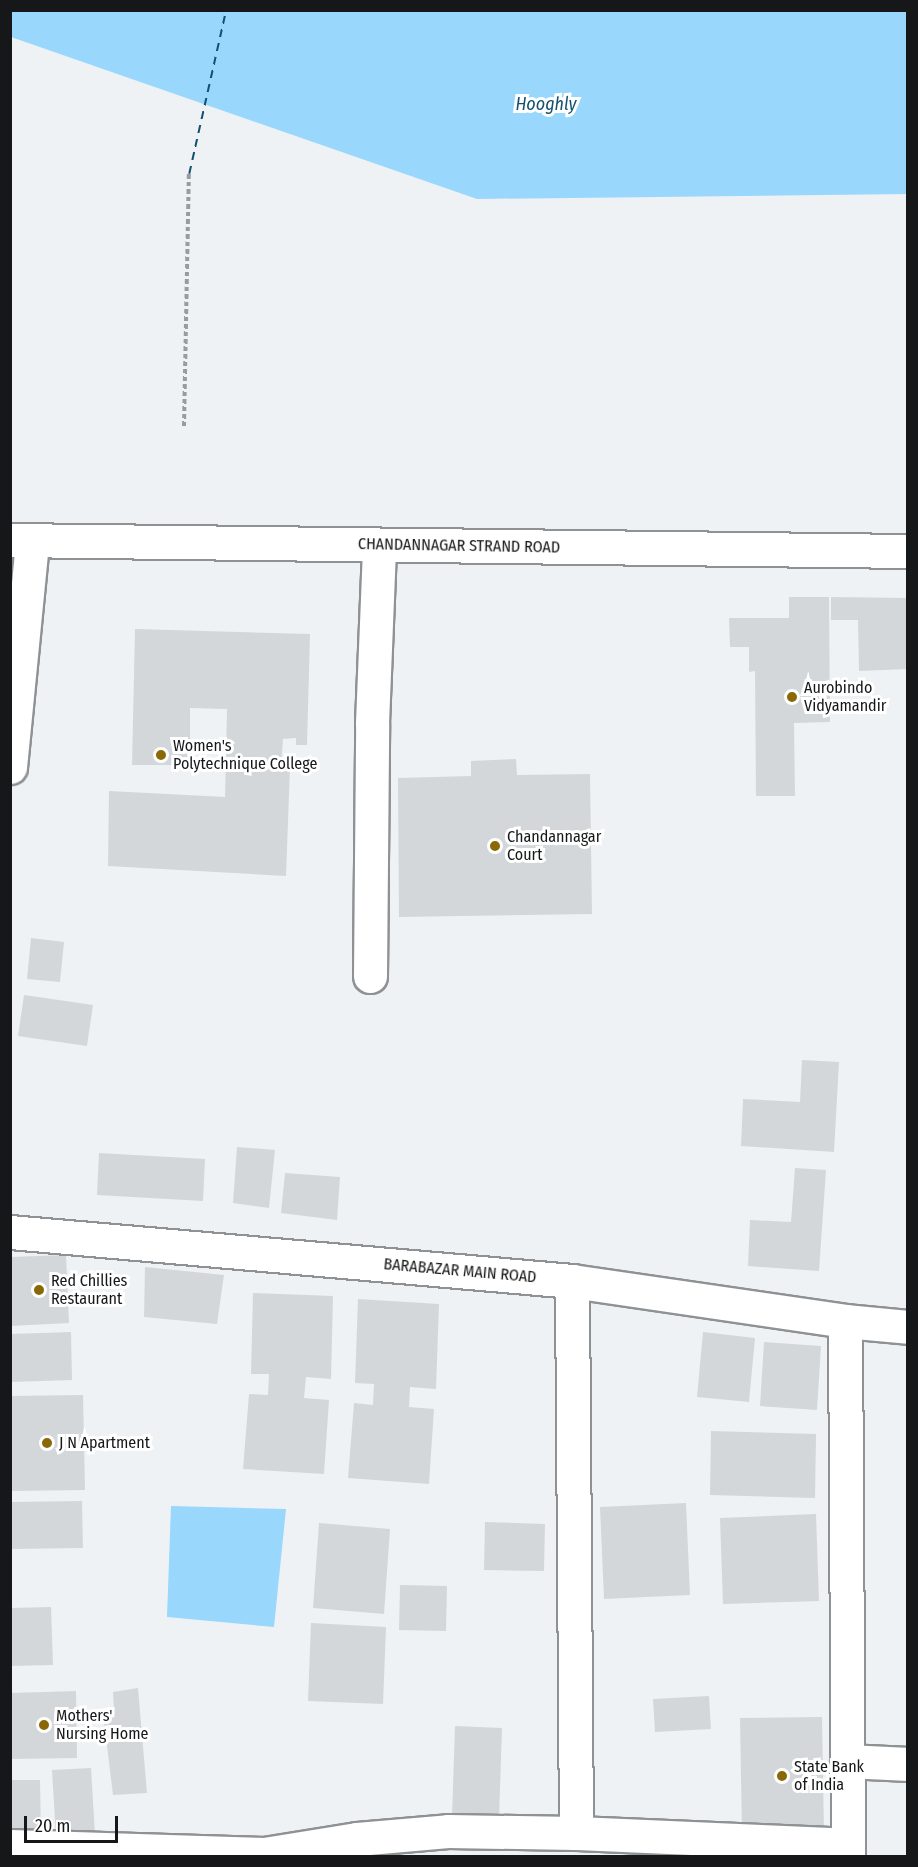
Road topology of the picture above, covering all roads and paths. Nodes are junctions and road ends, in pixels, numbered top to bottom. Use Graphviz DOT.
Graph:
graph roads {
  1 [pos="189,174"];
  2 [pos="184,426"];
  3 [pos="21,541"];
  4 [pos="379,545"];
  5 [pos="908,551"];
  6 [pos="10,767"];
  7 [pos="370,976"];
  8 [pos="10,1232"];
  9 [pos="572,1281"];
  10 [pos="845,1321"];
  11 [pos="908,1327"];
  12 [pos="847,1761"];
  13 [pos="908,1764"];
  14 [pos="576,1833"];
  15 [pos="10,1846"];
  16 [pos="848,1851"];
  17 [pos="264,1855"];
  1 -- 2 [label="path"];
  3 -- 4 [label="street, CHANDANNAGAR STRAND ROAD"];
  3 -- 6 [label="street"];
  4 -- 5 [label="street, CHANDANNAGAR STRAND ROAD"];
  4 -- 7 [label="street"];
  8 -- 9 [label="street, BARABAZAR MAIN ROAD"];
  9 -- 10 [label="street, BARABAZAR MAIN ROAD"];
  9 -- 14 [label="street"];
  10 -- 11 [label="street, BARABAZAR MAIN ROAD"];
  10 -- 12 [label="street"];
  12 -- 13 [label="street"];
  12 -- 16 [label="street"];
  14 -- 16 [label="street"];
  14 -- 17 [label="street"];
  15 -- 17 [label="street"];
}
